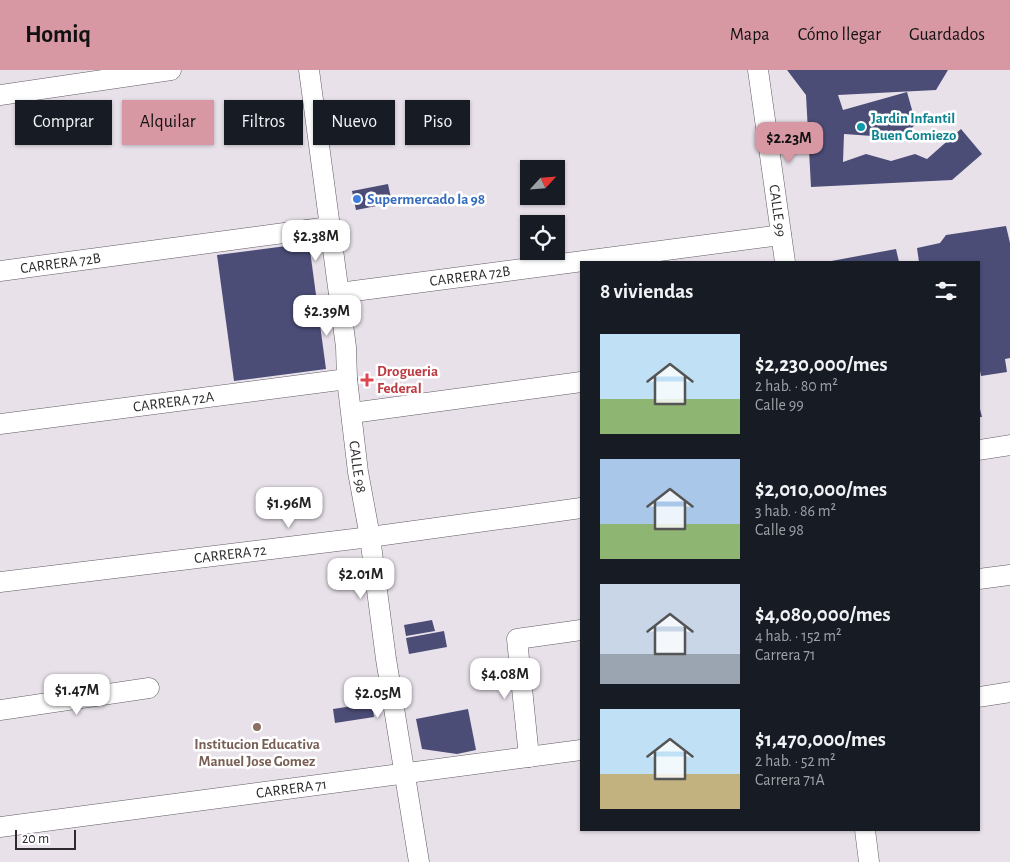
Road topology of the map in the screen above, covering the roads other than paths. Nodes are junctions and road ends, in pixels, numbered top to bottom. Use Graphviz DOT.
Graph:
graph roads {
  1 [pos="171,70"];
  2 [pos="309,70"];
  3 [pos="758,70"];
  4 [pos="0,95"];
  5 [pos="329,227"];
  6 [pos="781,234"];
  7 [pos="785,261"];
  8 [pos="0,271"];
  9 [pos="339,293"];
  10 [pos="347,379"];
  11 [pos="580,382"];
  12 [pos="352,414"];
  13 [pos="0,424"];
  14 [pos="1010,445"];
  15 [pos="980,450"];
  16 [pos="580,508"];
  17 [pos="370,537"];
  18 [pos="1010,575"];
  19 [pos="980,579"];
  20 [pos="0,582"];
  21 [pos="580,630"];
  22 [pos="149,688"];
  23 [pos="1010,692"];
  24 [pos="980,697"];
  25 [pos="0,710"];
  26 [pos="580,750"];
  27 [pos="529,757"];
  28 [pos="405,773"];
  29 [pos="0,827"];
  30 [pos="865,831"];
  31 [pos="418,862"];
  32 [pos="869,862"];
  1 -- 4 [label="street"];
  2 -- 5 [label="street, CALLE 98"];
  3 -- 6 [label="street, CALLE 99"];
  5 -- 8 [label="street, CARRERA 72B"];
  5 -- 9 [label="street, CALLE 98"];
  6 -- 7 [label="street, CALLE 99"];
  6 -- 9 [label="street, CARRERA 72B"];
  9 -- 10 [label="street, CALLE 98"];
  10 -- 12 [label="street, CALLE 98"];
  10 -- 13 [label="street, CARRERA 72A"];
  11 -- 12 [label="street"];
  12 -- 17 [label="street, CALLE 98"];
  14 -- 15 [label="street"];
  16 -- 17 [label="street, CARRERA 72"];
  17 -- 20 [label="street, CARRERA 72"];
  17 -- 28 [label="street, CALLE 98"];
  18 -- 19 [label="street"];
  21 -- 27 [label="street"];
  22 -- 25 [label="street"];
  23 -- 24 [label="street"];
  26 -- 27 [label="street, CARRERA 71"];
  27 -- 28 [label="street, CARRERA 71"];
  28 -- 29 [label="street, CARRERA 71"];
  28 -- 31 [label="street, CALLE 98"];
  30 -- 32 [label="street"];
}
